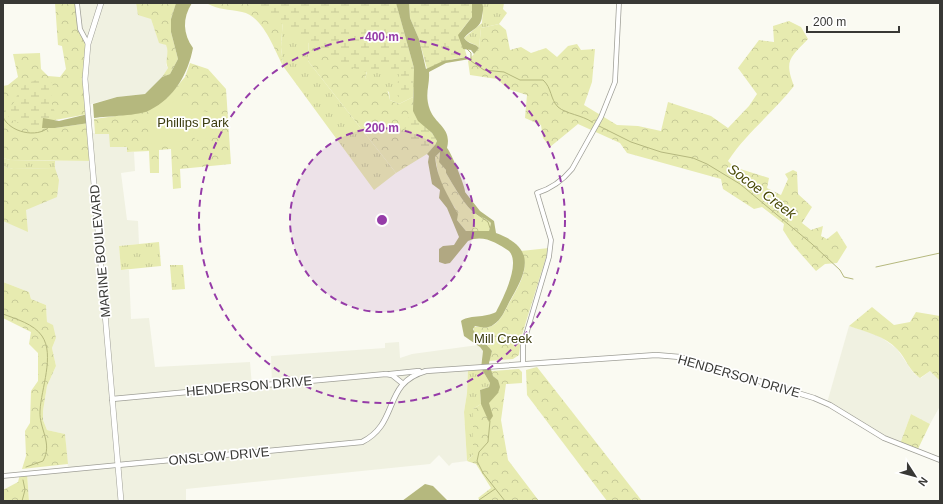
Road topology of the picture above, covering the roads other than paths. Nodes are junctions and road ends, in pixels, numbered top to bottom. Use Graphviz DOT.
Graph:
graph roads {
  1 [pos="77,3"];
  2 [pos="101,3"];
  3 [pos="619,3"];
  4 [pos="88,44"];
  5 [pos="523,364"];
  6 [pos="426,371"];
  7 [pos="386,374"];
  8 [pos="402,383"];
  9 [pos="112,398"];
  10 [pos="940,460"];
  11 [pos="118,465"];
  12 [pos="3,476"];
  13 [pos="121,501"];
  1 -- 4 [label="street"];
  2 -- 4 [label="main road, MARINE BOULEVARD"];
  3 -- 5 [label="street"];
  4 -- 9 [label="main road, MARINE BOULEVARD"];
  5 -- 6 [label="main road, HENDERSON DRIVE"];
  5 -- 10 [label="main road, HENDERSON DRIVE"];
  6 -- 7 [label="main road, HENDERSON DRIVE"];
  6 -- 8 [label="main road, HENDERSON DRIVE"];
  7 -- 8 [label="main road"];
  7 -- 9 [label="main road, HENDERSON DRIVE"];
  8 -- 11 [label="main road, ONSLOW DRIVE"];
  9 -- 11 [label="main road, MARINE BOULEVARD"];
  11 -- 12 [label="street, ONSLOW DRIVE"];
  11 -- 13 [label="main road, MARINE BOULEVARD"];
}
